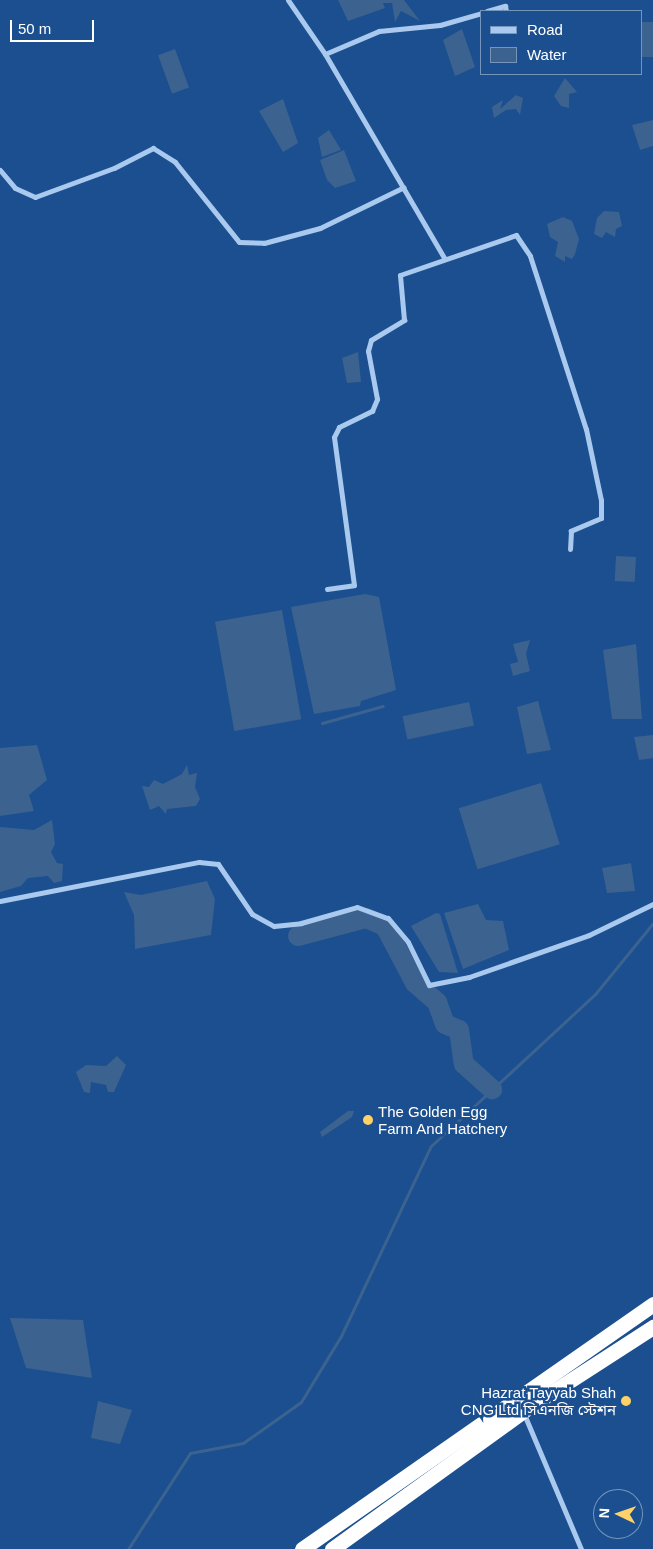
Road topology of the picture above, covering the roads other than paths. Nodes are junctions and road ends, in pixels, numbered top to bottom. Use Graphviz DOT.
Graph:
graph roads {
  1 [pos="288,0"];
  2 [pos="491,10"];
  3 [pos="506,10"];
  4 [pos="480,14"];
  5 [pos="325,54"];
  6 [pos="0,170"];
  7 [pos="404,188"];
  8 [pos="444,258"];
  9 [pos="570,549"];
  10 [pos="327,589"];
  11 [pos="0,901"];
  12 [pos="653,904"];
  13 [pos="653,1304"];
  14 [pos="653,1327"];
  15 [pos="523,1411"];
  16 [pos="302,1549"];
  17 [pos="332,1549"];
  18 [pos="581,1549"];
  1 -- 5 [label="street"];
  2 -- 3 [label="street"];
  4 -- 5 [label="street"];
  5 -- 7 [label="street"];
  6 -- 7 [label="street"];
  7 -- 8 [label="street"];
  8 -- 9 [label="street"];
  8 -- 10 [label="street"];
  11 -- 12 [label="street"];
  13 -- 16 [label="highway"];
  14 -- 15 [label="highway"];
  15 -- 17 [label="highway"];
  15 -- 18 [label="street"];
}
